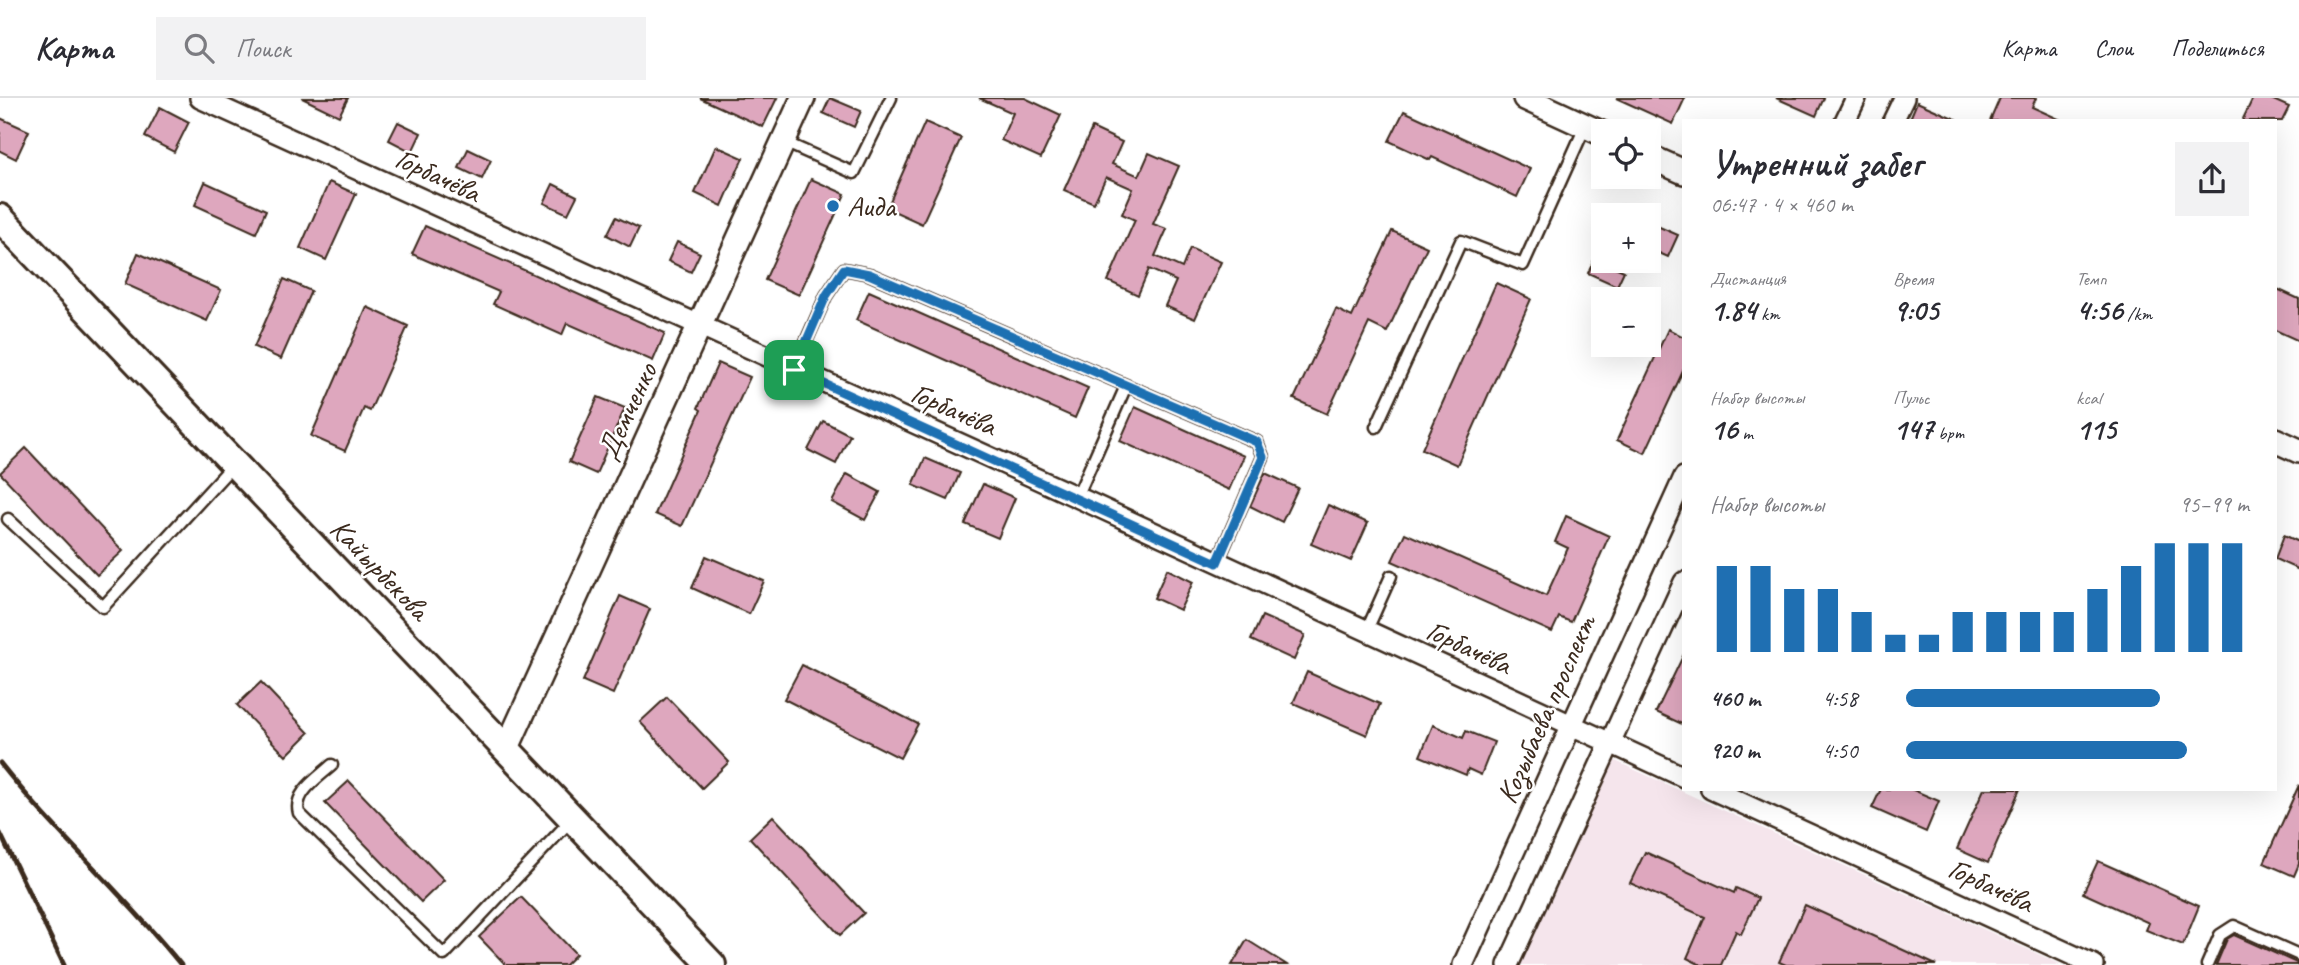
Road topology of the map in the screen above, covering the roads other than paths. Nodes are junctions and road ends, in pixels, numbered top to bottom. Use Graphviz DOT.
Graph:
graph roads {
  1 [pos="200,98"];
  2 [pos="803,98"];
  3 [pos="891,98"];
  4 [pos="1525,98"];
  5 [pos="1856,98"];
  6 [pos="1904,98"];
  7 [pos="1846,119"];
  8 [pos="1895,119"];
  9 [pos="1591,129"];
  10 [pos="1591,136"];
  11 [pos="783,142"];
  12 [pos="1661,162"];
  13 [pos="1682,171"];
  14 [pos="0,218"];
  15 [pos="700,327"];
  16 [pos="794,370"];
  17 [pos="1126,386"];
  18 [pos="1376,427"];
  19 [pos="2277,441"];
  20 [pos="2299,451"];
  21 [pos="234,464"];
  22 [pos="1682,481"];
  23 [pos="1077,497"];
  24 [pos="8,520"];
  25 [pos="1217,563"];
  26 [pos="1391,576"];
  27 [pos="1682,586"];
  28 [pos="1366,632"];
  29 [pos="1571,726"];
  30 [pos="1610,743"];
  31 [pos="506,750"];
  32 [pos="332,765"];
  33 [pos="1682,776"];
  34 [pos="1715,791"];
  35 [pos="573,819"];
  36 [pos="2299,956"];
  37 [pos="712,965"];
  38 [pos="1463,965"];
  39 [pos="1508,965"];
  40 [pos="2094,965"];
  41 [pos="2207,965"];
  1 -- 15 [label="street, Горбачёва"];
  2 -- 11 [label="street, Демченко"];
  3 -- 11 [label="lane"];
  4 -- 9 [label="street"];
  5 -- 7 [label="street"];
  6 -- 8 [label="street"];
  10 -- 18 [label="lane"];
  11 -- 15 [label="street, Демченко"];
  12 -- 13 [label="street"];
  14 -- 21 [label="main road, Кайырбекова"];
  15 -- 16 [label="street, Горбачёва"];
  15 -- 31 [label="street, Демченко"];
  16 -- 17 [label="lane"];
  16 -- 23 [label="street, Горбачёва"];
  17 -- 23 [label="lane"];
  17 -- 25 [label="lane"];
  19 -- 20 [label="street"];
  21 -- 24 [label="lane"];
  21 -- 31 [label="main road, Кайырбекова"];
  22 -- 29 [label="street, Козыбаева проспект"];
  23 -- 25 [label="street, Горбачёва"];
  25 -- 28 [label="street, Горбачёва"];
  26 -- 28 [label="lane"];
  27 -- 30 [label="street"];
  28 -- 29 [label="street, Горбачёва"];
  29 -- 30 [label="street, Горбачёва"];
  29 -- 38 [label="street, Козыбаева проспект"];
  30 -- 33 [label="street, Горбачёва"];
  30 -- 39 [label="street"];
  31 -- 35 [label="main road, Кайырбекова"];
  32 -- 35 [label="lane"];
  34 -- 40 [label="street, Горбачёва"];
  35 -- 37 [label="main road, Кайырбекова"];
  36 -- 41 [label="lane"];
}
